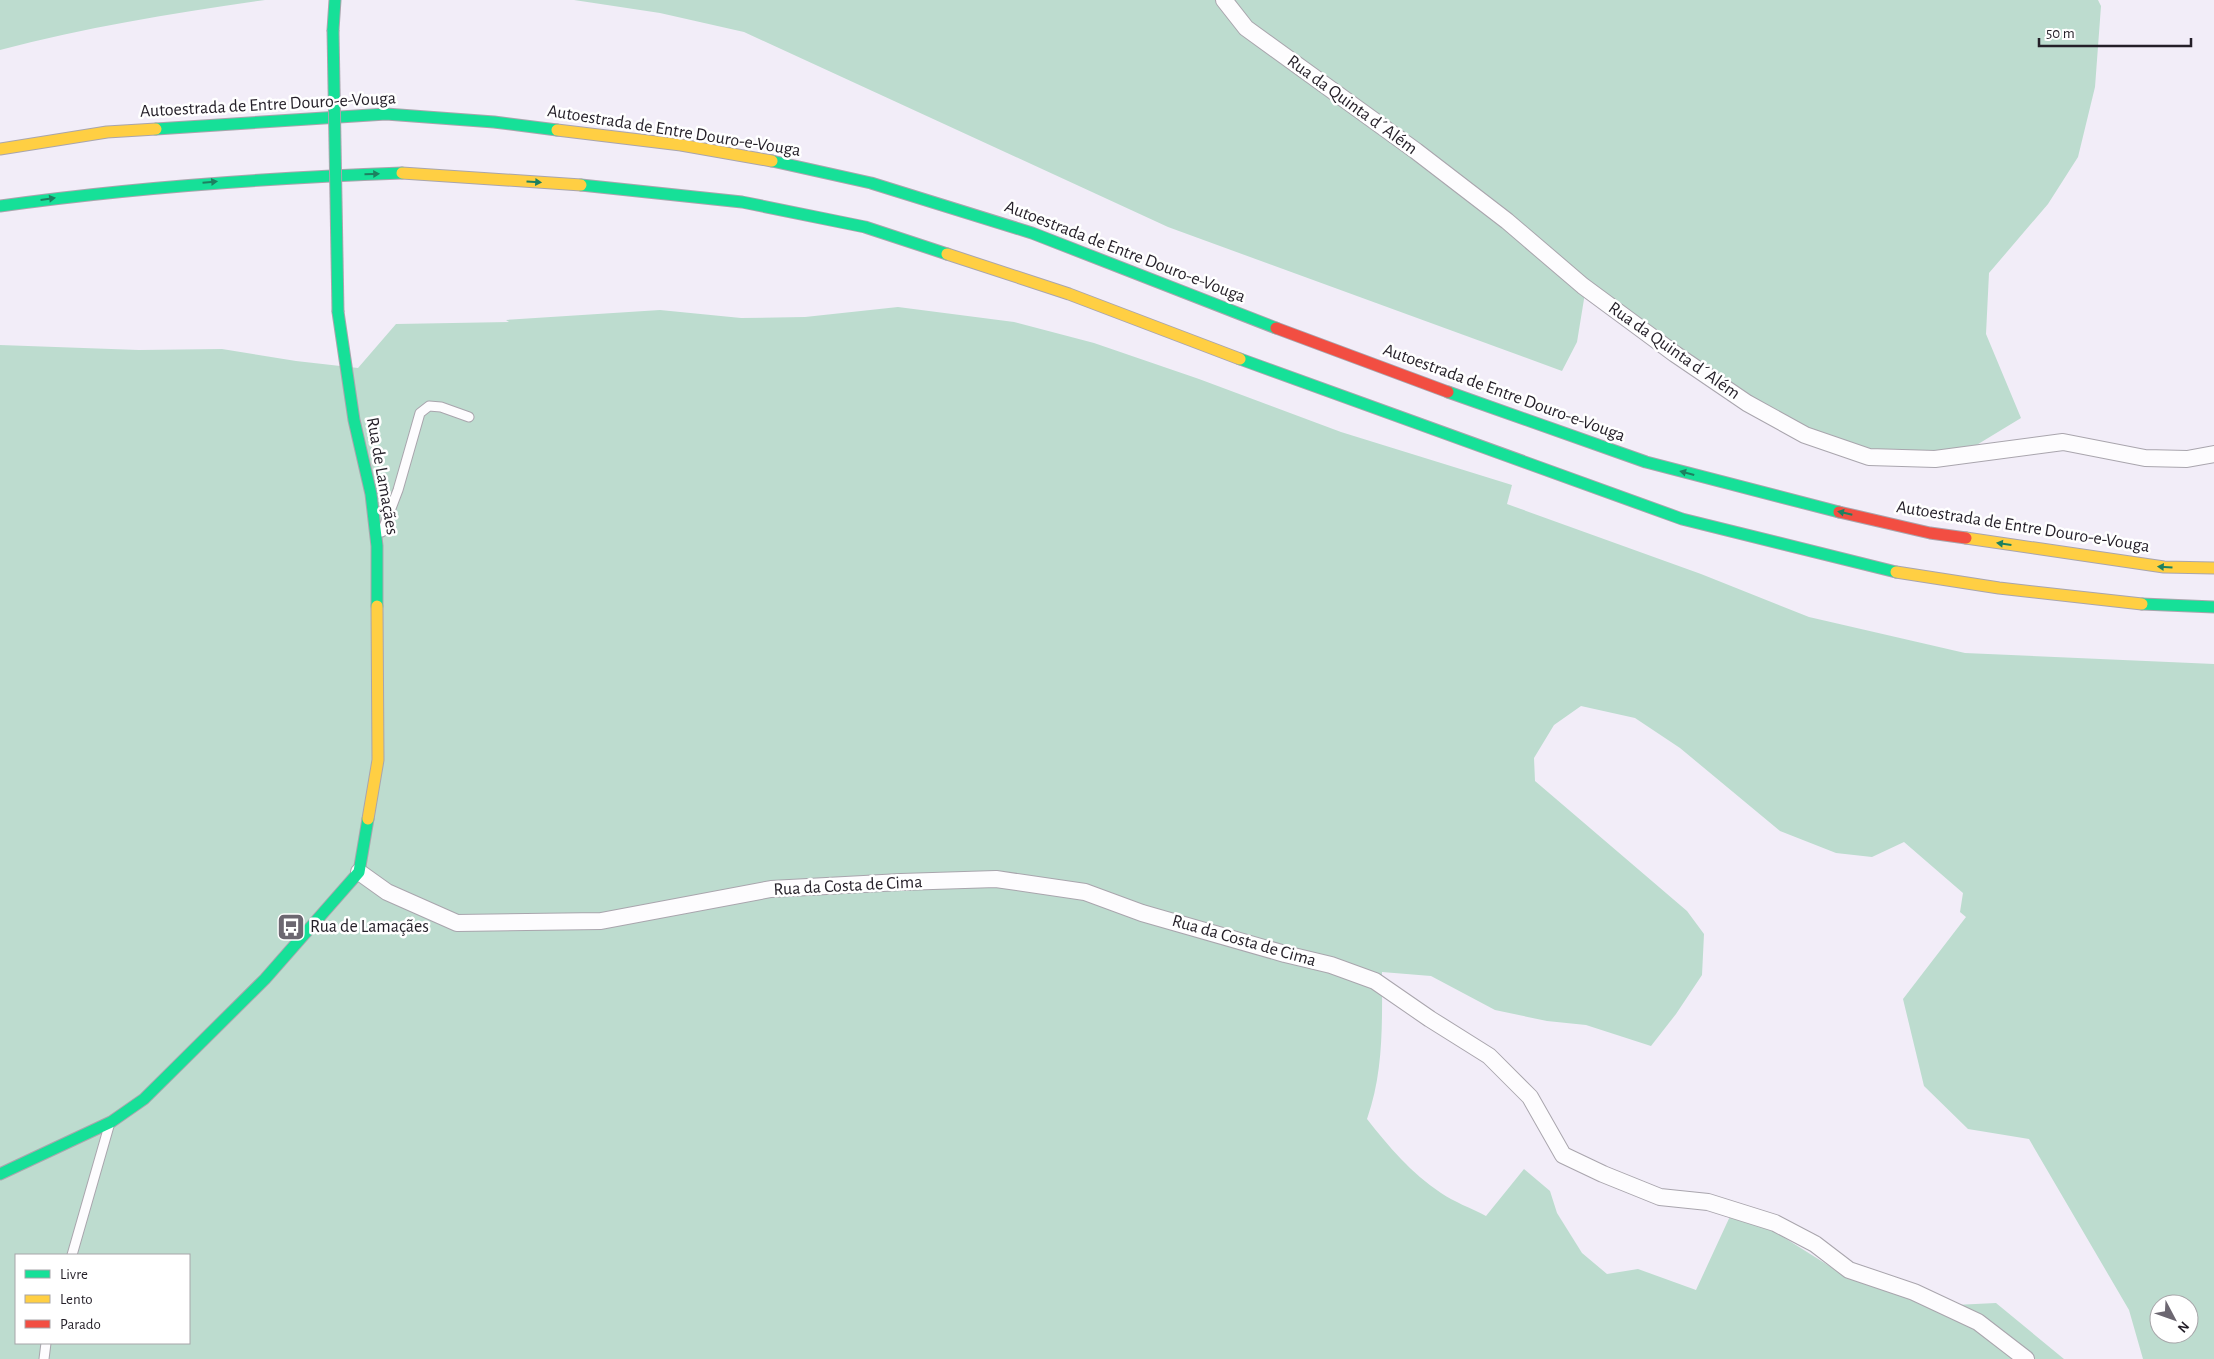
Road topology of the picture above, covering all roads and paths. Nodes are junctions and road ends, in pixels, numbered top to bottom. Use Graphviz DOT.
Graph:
graph roads {
  1 [pos="335,0"];
  2 [pos="1224,0"];
  3 [pos="0,149"];
  4 [pos="0,206"];
  5 [pos="468,417"];
  6 [pos="2214,454"];
  7 [pos="377,546"];
  8 [pos="2214,568"];
  9 [pos="2214,607"];
  10 [pos="359,872"];
  11 [pos="111,1122"];
  12 [pos="0,1174"];
  13 [pos="72,1254"];
  14 [pos="46,1344"];
  15 [pos="44,1359"];
  16 [pos="2026,1359"];
  1 -- 7 [label="main road, Rua de Lamaçães, bridge"];
  2 -- 6 [label="street, Rua da Quinta d´Além"];
  8 -- 3 [label="main road, Autoestrada de Entre Douro-e-Vouga, one-way"];
  4 -- 9 [label="main road, one-way"];
  5 -- 7 [label="lane"];
  7 -- 10 [label="main road, Rua de Lamaçães"];
  10 -- 11 [label="main road"];
  10 -- 16 [label="street, Rua da Costa de Cima"];
  11 -- 12 [label="main road"];
  11 -- 13 [label="lane"];
  14 -- 15 [label="lane"];
}
